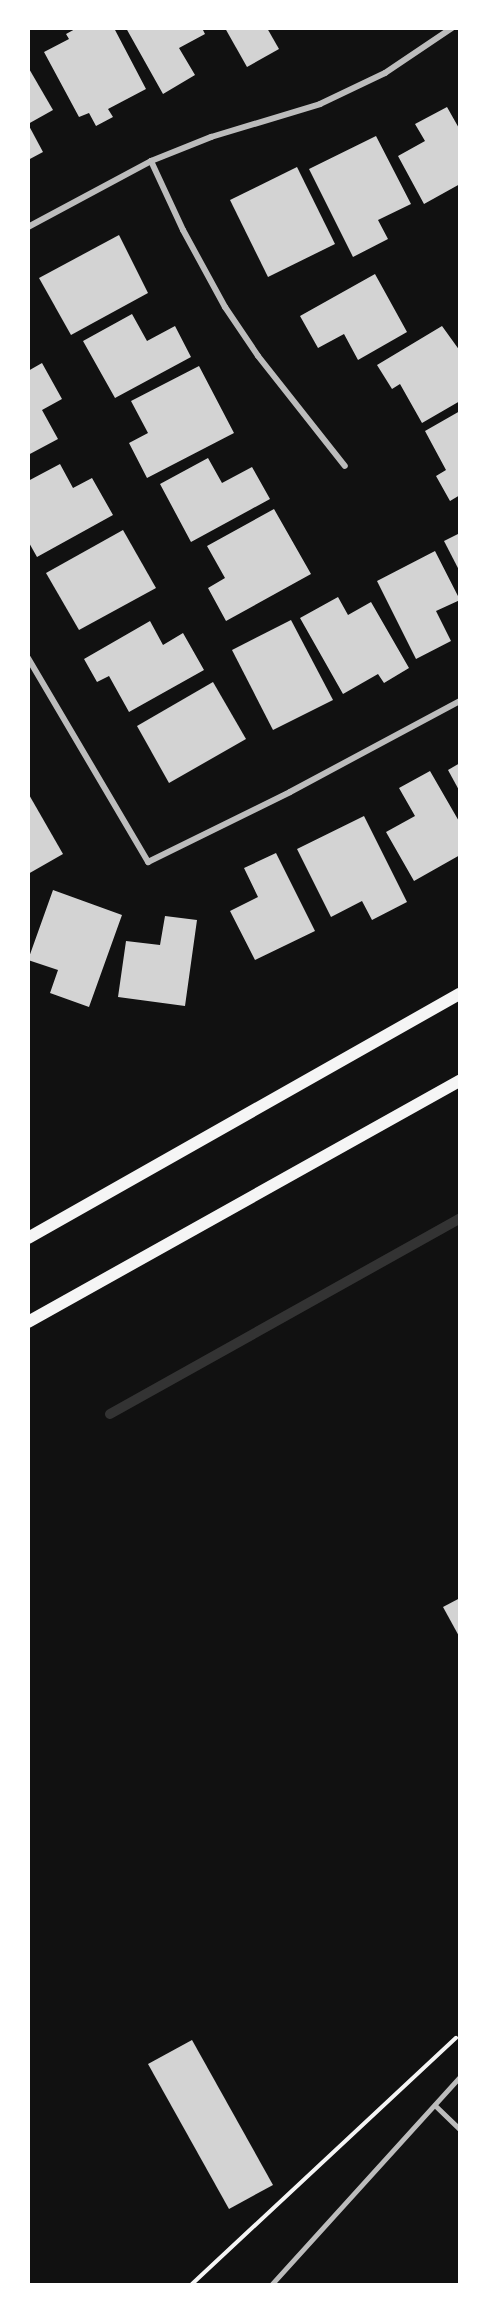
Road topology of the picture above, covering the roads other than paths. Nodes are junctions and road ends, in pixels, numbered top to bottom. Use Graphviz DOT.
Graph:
graph roads {
  1 [pos="452,28"];
  2 [pos="151,161"];
  3 [pos="28,227"];
  4 [pos="345,466"];
  5 [pos="28,658"];
  6 [pos="459,701"];
  7 [pos="459,994"];
  8 [pos="459,1081"];
  9 [pos="28,1238"];
  10 [pos="28,1322"];
  11 [pos="459,2077"];
  12 [pos="435,2105"];
  13 [pos="459,2129"];
  14 [pos="272,2284"];
  1 -- 2 [label="street"];
  2 -- 3 [label="street"];
  2 -- 4 [label="street"];
  5 -- 6 [label="street"];
  7 -- 9 [label="main road"];
  8 -- 10 [label="main road"];
  11 -- 12 [label="lane"];
  12 -- 13 [label="lane"];
  12 -- 14 [label="lane"];
}
